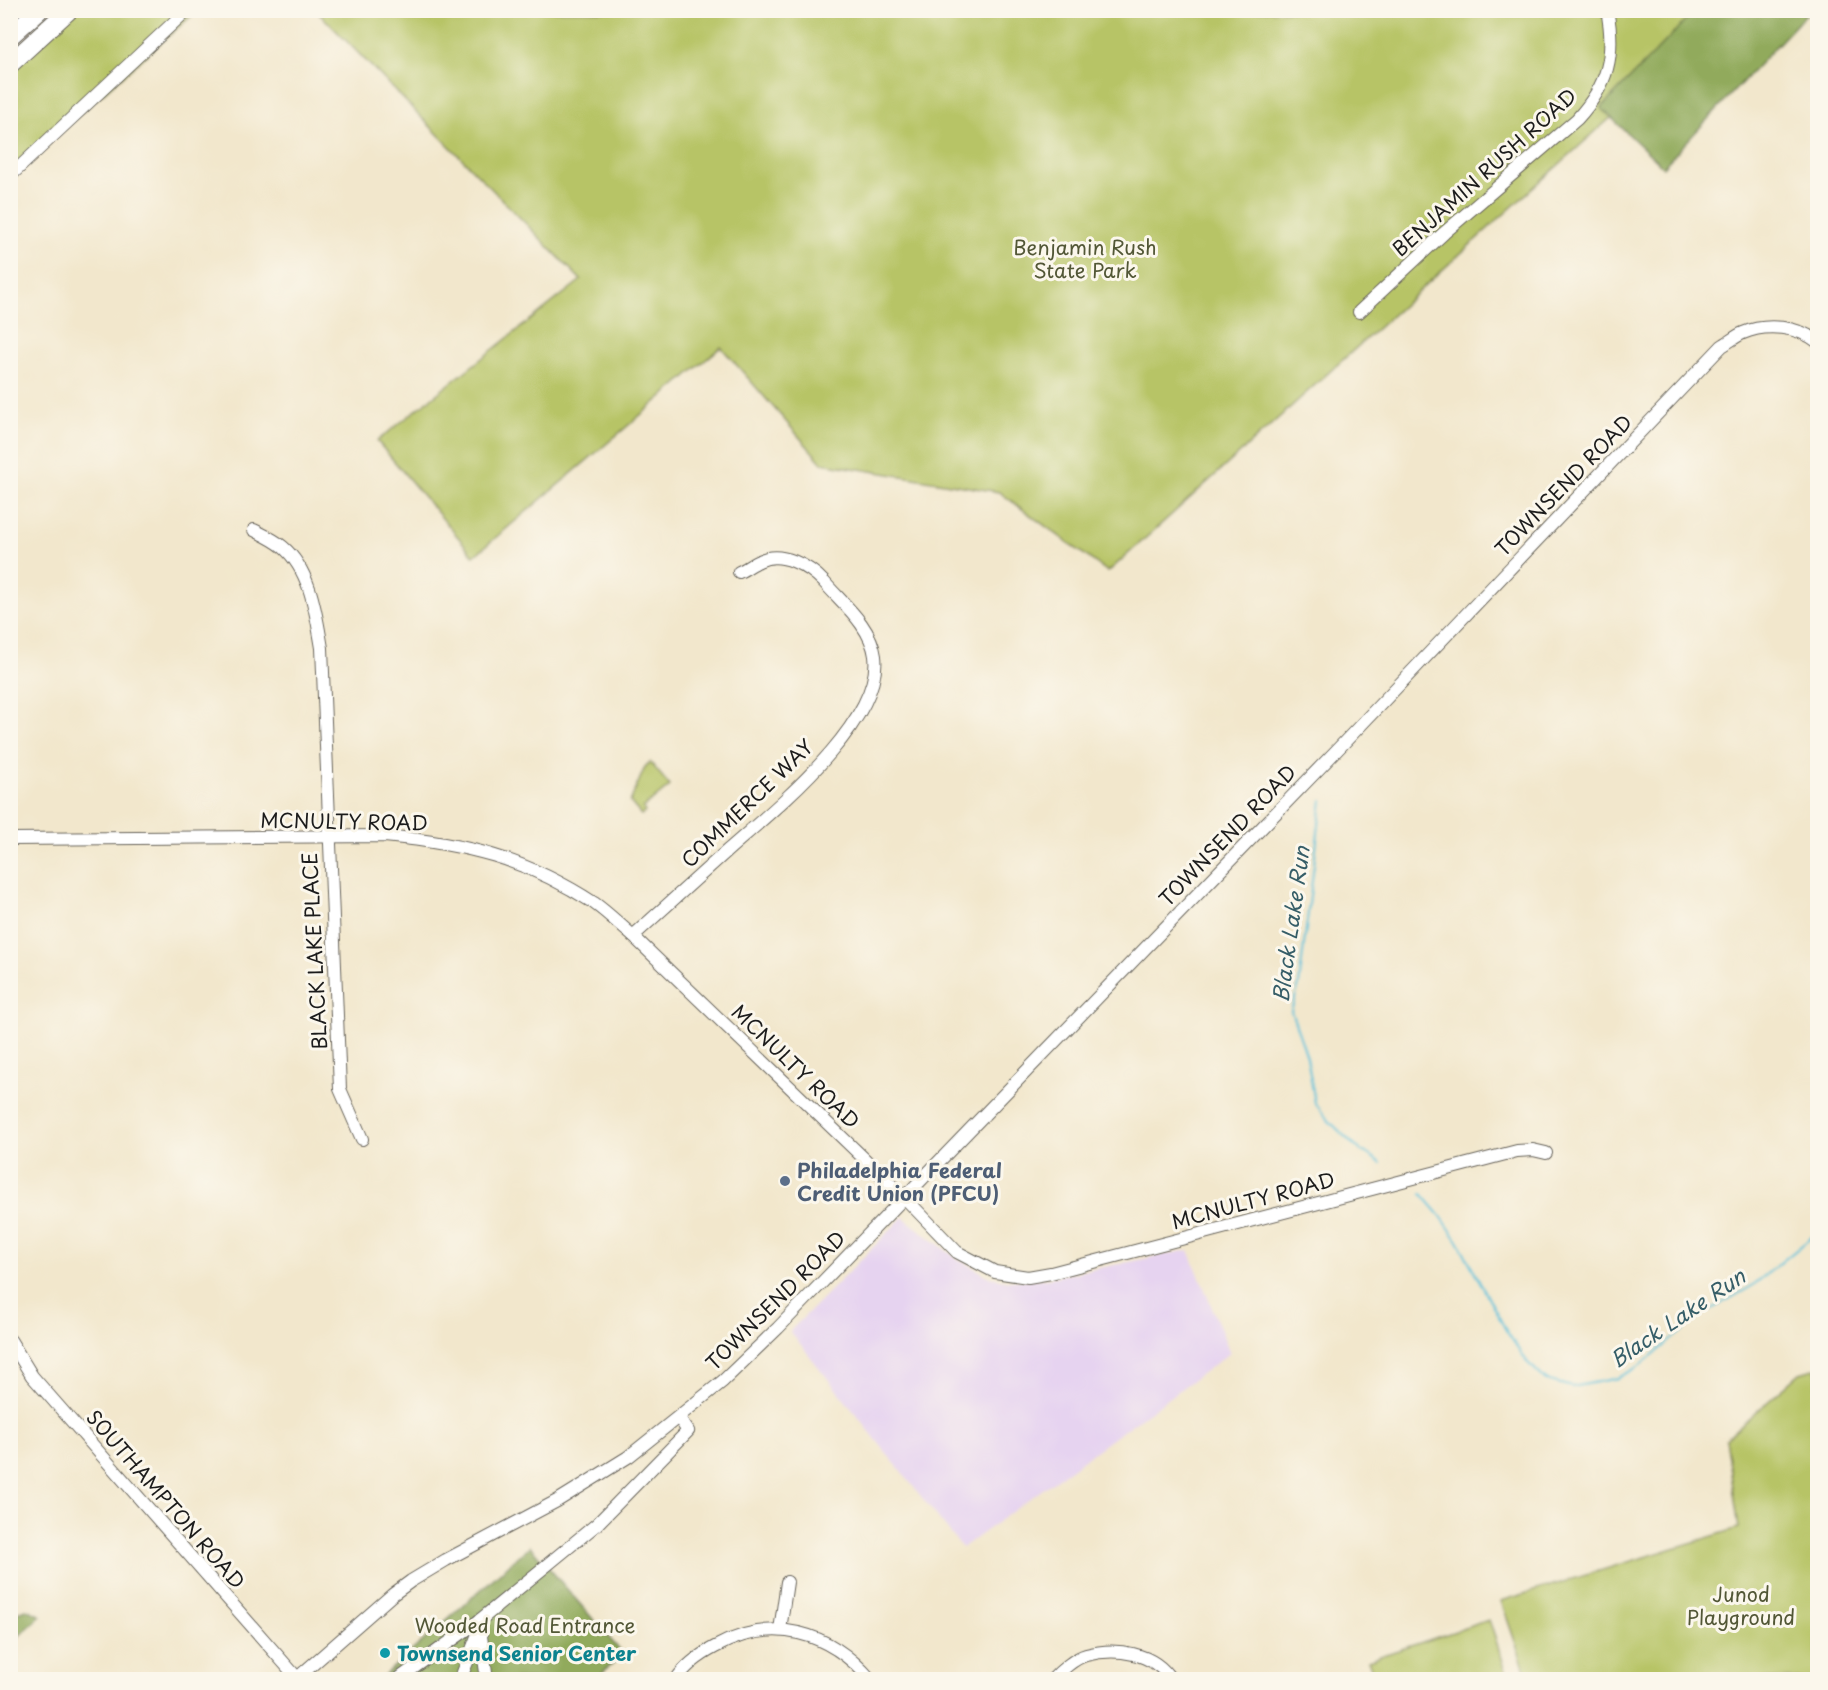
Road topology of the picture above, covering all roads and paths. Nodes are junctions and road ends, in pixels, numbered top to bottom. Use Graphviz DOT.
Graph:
graph roads {
  1 [pos="39,10"];
  2 [pos="69,10"];
  3 [pos="187,10"];
  4 [pos="1607,10"];
  5 [pos="10,36"];
  6 [pos="10,64"];
  7 [pos="10,176"];
  8 [pos="1359,312"];
  9 [pos="1818,342"];
  10 [pos="254,530"];
  11 [pos="739,572"];
  12 [pos="329,838"];
  13 [pos="10,839"];
  14 [pos="633,936"];
  15 [pos="362,1139"];
  16 [pos="1546,1154"];
  17 [pos="904,1197"];
  18 [pos="10,1340"];
  19 [pos="679,1418"];
  20 [pos="787,1582"];
  21 [pos="480,1624"];
  22 [pos="780,1630"];
  23 [pos="297,1679"];
  24 [pos="397,1680"];
  25 [pos="460,1680"];
  26 [pos="487,1680"];
  27 [pos="676,1680"];
  28 [pos="871,1680"];
  29 [pos="1052,1680"];
  30 [pos="1171,1680"];
  1 -- 5 [label="highway"];
  2 -- 6 [label="highway"];
  3 -- 7 [label="street"];
  4 -- 8 [label="street, BENJAMIN RUSH ROAD"];
  9 -- 17 [label="street, TOWNSEND ROAD"];
  10 -- 12 [label="street, BLACK LAKE PLACE"];
  11 -- 14 [label="street, COMMERCE WAY"];
  12 -- 13 [label="street, MCNULTY ROAD"];
  12 -- 14 [label="street, MCNULTY ROAD"];
  12 -- 15 [label="street, BLACK LAKE PLACE"];
  14 -- 17 [label="street, MCNULTY ROAD"];
  16 -- 17 [label="street, MCNULTY ROAD"];
  17 -- 19 [label="street, TOWNSEND ROAD"];
  18 -- 23 [label="street, SOUTHAMPTON ROAD"];
  19 -- 21 [label="street"];
  19 -- 23 [label="street, TOWNSEND ROAD"];
  20 -- 22 [label="street"];
  21 -- 24 [label="street"];
  21 -- 25 [label="street"];
  21 -- 26 [label="street"];
  22 -- 27 [label="street"];
  22 -- 28 [label="street"];
  29 -- 30 [label="street"];
}
